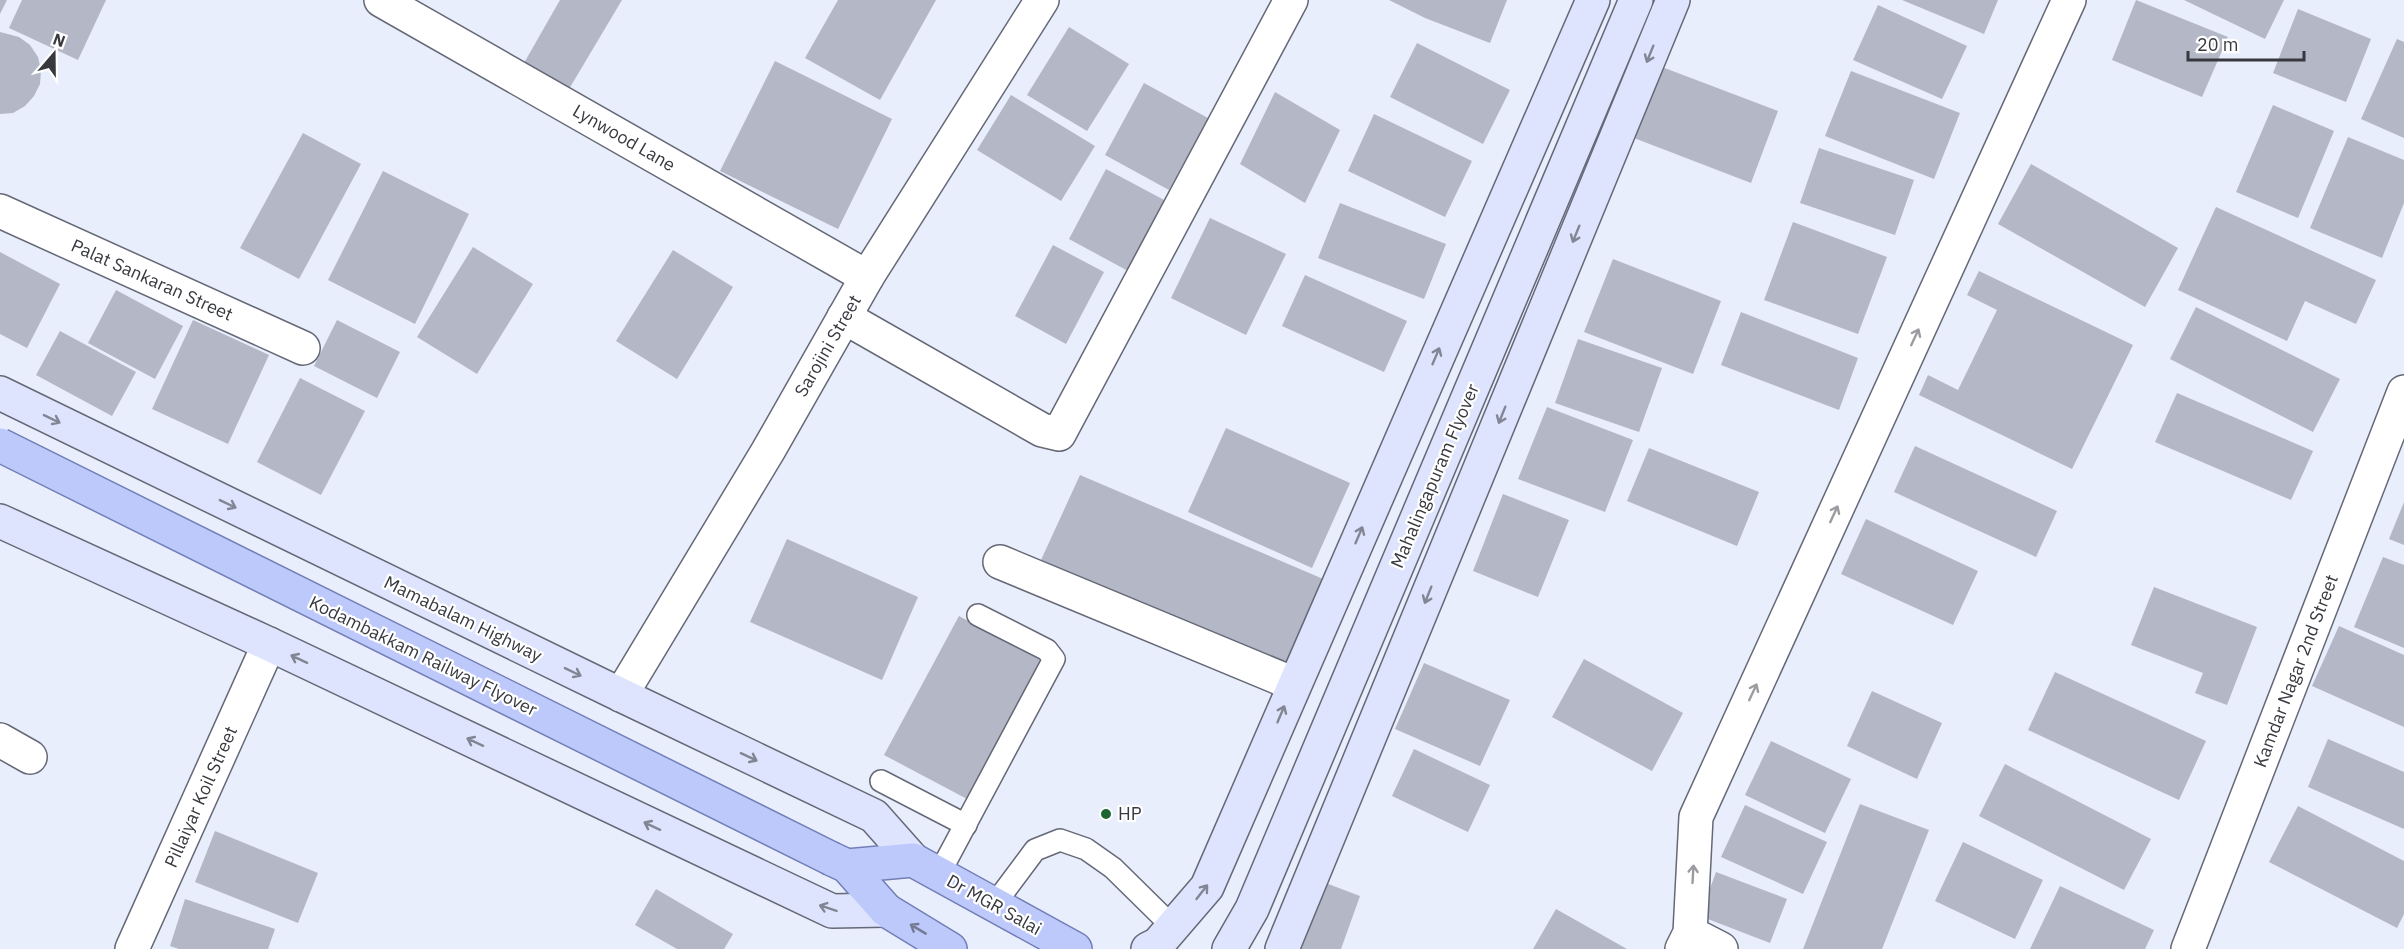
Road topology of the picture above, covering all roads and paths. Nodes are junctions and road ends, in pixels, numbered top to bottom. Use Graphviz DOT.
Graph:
graph roads {
  1 [pos="381,0"];
  2 [pos="1042,0"];
  3 [pos="1291,0"];
  4 [pos="1593,0"];
  5 [pos="1636,0"];
  6 [pos="1673,0"];
  7 [pos="2069,0"];
  8 [pos="0,211"];
  9 [pos="867,277"];
  10 [pos="844,317"];
  11 [pos="303,348"];
  12 [pos="2404,392"];
  13 [pos="11,399"];
  14 [pos="0,445"];
  15 [pos="0,461"];
  16 [pos="0,521"];
  17 [pos="1000,562"];
  18 [pos="978,615"];
  19 [pos="269,644"];
  20 [pos="1294,684"];
  21 [pos="621,696"];
  22 [pos="0,740"];
  23 [pos="30,757"];
  24 [pos="881,781"];
  25 [pos="966,825"];
  26 [pos="840,863"];
  27 [pos="926,867"];
  28 [pos="994,905"];
  29 [pos="886,910"];
  30 [pos="1173,927"];
  31 [pos="1686,941"];
  32 [pos="132,949"];
  33 [pos="950,949"];
  34 [pos="1075,949"];
  35 [pos="1148,949"];
  36 [pos="1229,949"];
  37 [pos="1282,949"];
  38 [pos="1721,949"];
  39 [pos="2188,949"];
  1 -- 9 [label="street, Lynwood Lane"];
  2 -- 9 [label="street, Sarojini Street"];
  3 -- 10 [label="street"];
  20 -- 4 [label="main road, one-way"];
  5 -- 36 [label="main road, Mahalingapuram Flyover"];
  6 -- 37 [label="main road, one-way"];
  31 -- 7 [label="street, one-way"];
  8 -- 11 [label="street, Palat Sankaran Street"];
  9 -- 10 [label="street, Sarojini Street"];
  10 -- 21 [label="street, Sarojini Street"];
  12 -- 39 [label="street, Kamdar Nagar 2nd Street"];
  13 -- 15 [label="main road"];
  13 -- 21 [label="main road, Mamabalam Highway, one-way"];
  14 -- 26 [label="main road, Kodambakkam Railway Flyover, bridge"];
  16 -- 19 [label="main road"];
  17 -- 20 [label="street"];
  18 -- 25 [label="lane"];
  29 -- 19 [label="main road, one-way"];
  19 -- 32 [label="street, Pillaiyar Koil Street"];
  30 -- 20 [label="main road, one-way"];
  21 -- 27 [label="main road, Mamabalam Highway, one-way"];
  22 -- 23 [label="street"];
  24 -- 25 [label="lane"];
  25 -- 27 [label="lane"];
  26 -- 27 [label="main road"];
  26 -- 29 [label="main road, Kodambakkam Railway Flyover"];
  27 -- 28 [label="main road, Dr MGR Salai"];
  28 -- 30 [label="lane"];
  28 -- 34 [label="main road, Dr MGR Salai"];
  33 -- 29 [label="main road, one-way"];
  30 -- 35 [label="main road"];
  31 -- 38 [label="street"];
}
